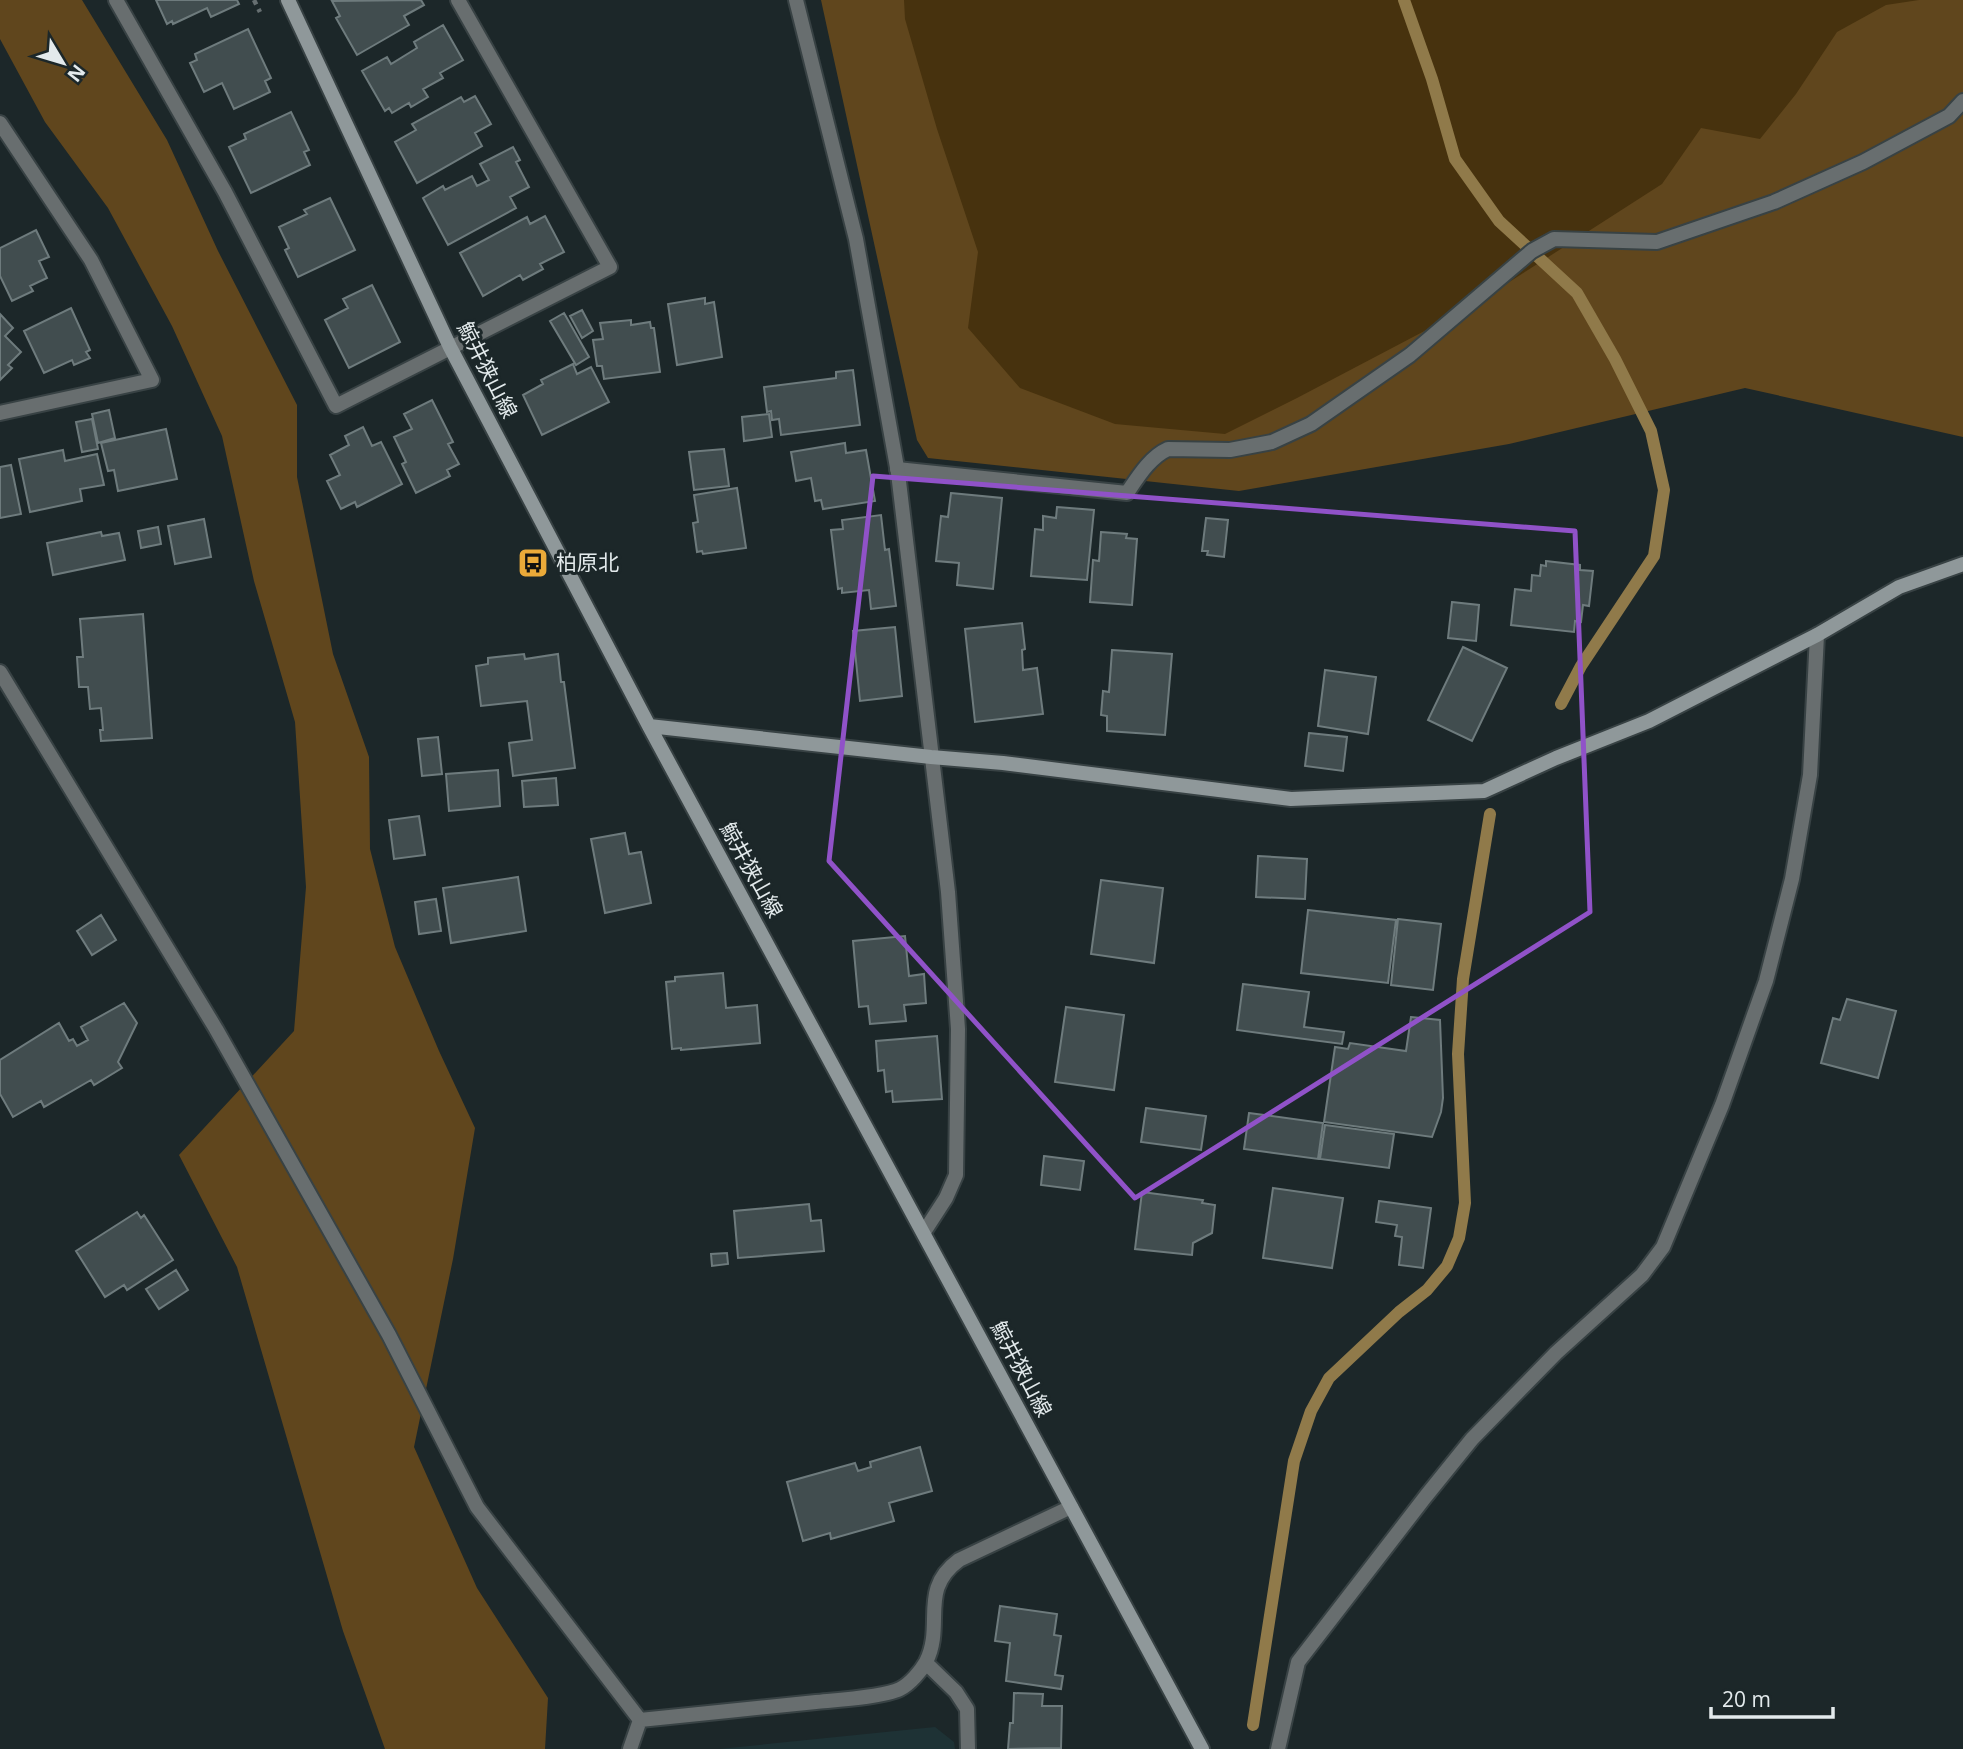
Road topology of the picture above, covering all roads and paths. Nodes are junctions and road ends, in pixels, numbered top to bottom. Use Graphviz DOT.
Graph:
graph roads {
  1 [pos="117,0"];
  2 [pos="288,0"];
  3 [pos="458,0"];
  4 [pos="796,0"];
  5 [pos="1963,101"];
  6 [pos="0,123"];
  7 [pos="450,346"];
  8 [pos="0,413"];
  9 [pos="897,470"];
  10 [pos="1963,565"];
  11 [pos="1817,635"];
  12 [pos="0,672"];
  13 [pos="649,726"];
  14 [pos="931,757"];
  15 [pos="924,1232"];
  16 [pos="1071,1507"];
  17 [pos="926,1663"];
  18 [pos="640,1720"];
  19 [pos="630,1749"];
  20 [pos="968,1749"];
  21 [pos="1202,1749"];
  22 [pos="1278,1749"];
  1 -- 7 [label="street"];
  2 -- 7 [label="main road, 鯨井狭山線"];
  3 -- 7 [label="street"];
  4 -- 9 [label="street"];
  5 -- 9 [label="street"];
  6 -- 8 [label="street"];
  7 -- 13 [label="main road, 鯨井狭山線"];
  9 -- 14 [label="street"];
  10 -- 11 [label="main road"];
  11 -- 14 [label="main road"];
  11 -- 22 [label="street"];
  12 -- 18 [label="street"];
  13 -- 14 [label="main road"];
  13 -- 15 [label="main road, 鯨井狭山線"];
  14 -- 15 [label="street"];
  15 -- 16 [label="main road, 鯨井狭山線"];
  16 -- 17 [label="street"];
  16 -- 21 [label="main road, 鯨井狭山線"];
  17 -- 18 [label="street"];
  17 -- 20 [label="street"];
  18 -- 19 [label="street"];
}
